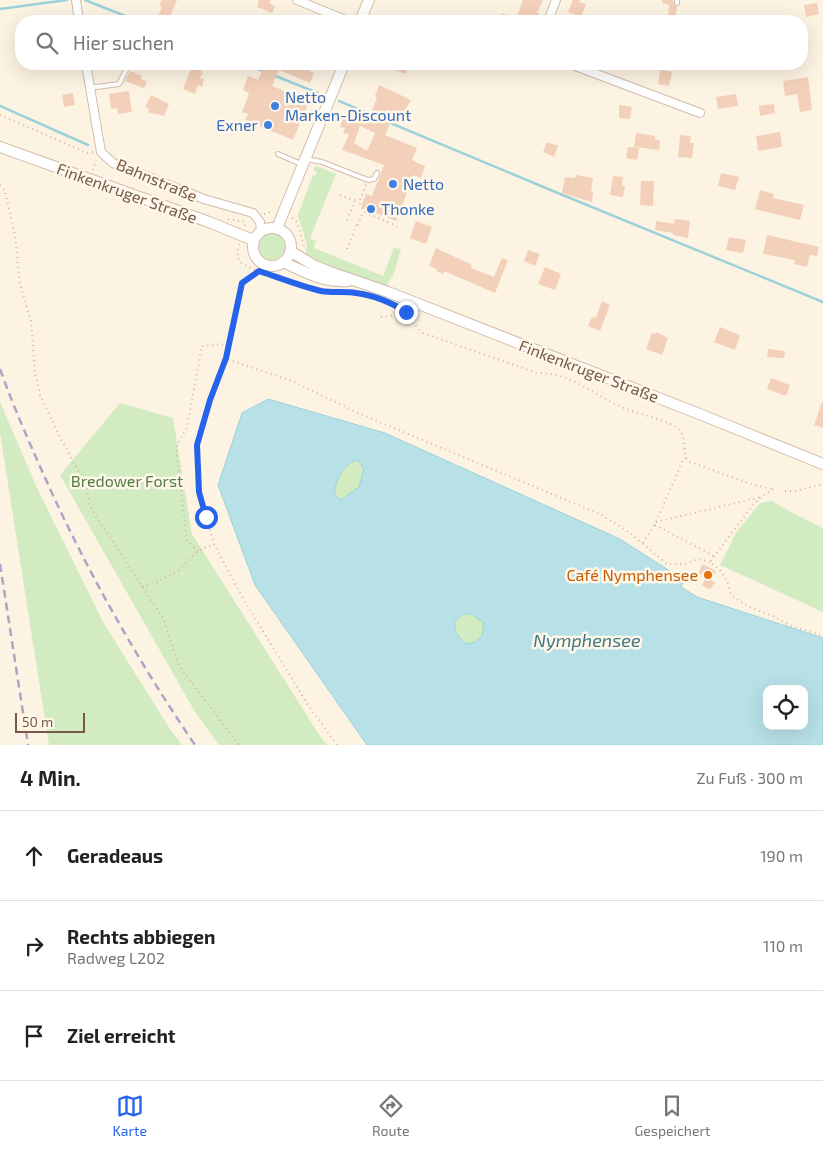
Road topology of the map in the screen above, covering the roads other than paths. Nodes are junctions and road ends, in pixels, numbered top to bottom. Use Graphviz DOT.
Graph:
graph roads {
  1 [pos="76,0"];
  2 [pos="297,0"];
  3 [pos="369,0"];
  4 [pos="556,0"];
  5 [pos="78,15"];
  6 [pos="333,15"];
  7 [pos="363,15"];
  8 [pos="550,15"];
  9 [pos="87,70"];
  10 [pos="126,70"];
  11 [pos="342,70"];
  12 [pos="586,70"];
  13 [pos="89,88"];
  14 [pos="700,113"];
  15 [pos="0,147"];
  16 [pos="278,154"];
  17 [pos="304,162"];
  18 [pos="378,173"];
  19 [pos="277,228"];
  20 [pos="261,231"];
  21 [pos="253,240"];
  22 [pos="290,251"];
  23 [pos="283,262"];
  24 [pos="355,281"];
  25 [pos="823,464"];
  1 -- 5 [label="street"];
  2 -- 6 [label="street"];
  3 -- 7 [label="main road"];
  4 -- 8 [label="street"];
  9 -- 13 [label="street, Bahnstraße"];
  10 -- 13 [label="lane"];
  11 -- 17 [label="main road"];
  12 -- 14 [label="street"];
  13 -- 20 [label="street, Bahnstraße"];
  15 -- 21 [label="main road, Finkenkruger Straße"];
  16 -- 17 [label="lane"];
  17 -- 18 [label="lane"];
  17 -- 19 [label="main road"];
  19 -- 20 [label="main road"];
  19 -- 22 [label="main road"];
  20 -- 21 [label="main road"];
  21 -- 23 [label="main road"];
  22 -- 23 [label="main road"];
  22 -- 24 [label="main road, Finkenkruger Straße"];
  23 -- 24 [label="main road, Finkenkruger Straße"];
  24 -- 25 [label="main road, Finkenkruger Straße"];
}
